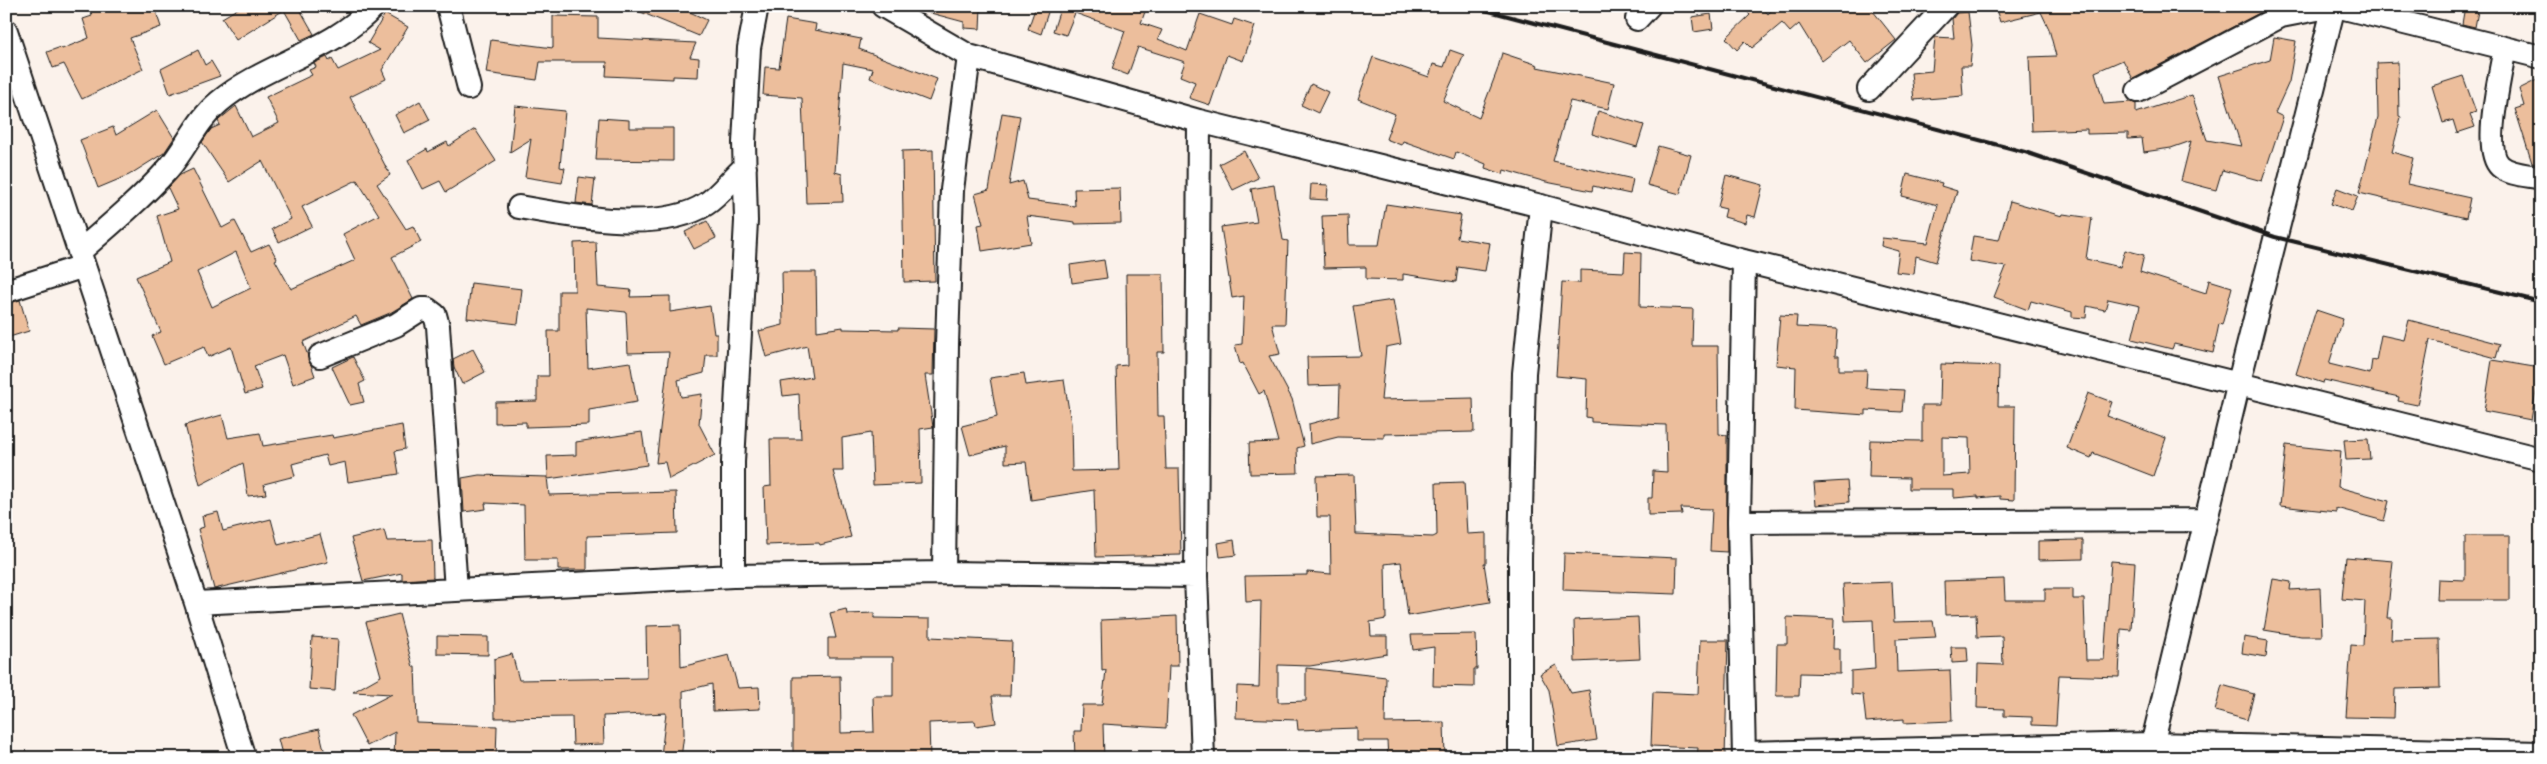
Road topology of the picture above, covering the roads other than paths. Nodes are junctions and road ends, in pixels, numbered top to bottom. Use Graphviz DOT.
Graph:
graph roads {
  1 [pos="374,6"];
  2 [pos="448,6"];
  3 [pos="757,6"];
  4 [pos="883,6"];
  5 [pos="1946,6"];
  6 [pos="2334,6"];
  7 [pos="6,31"];
  8 [pos="2505,48"];
  9 [pos="968,56"];
  10 [pos="2541,58"];
  11 [pos="469,88"];
  12 [pos="1869,89"];
  13 [pos="2138,91"];
  14 [pos="1199,120"];
  15 [pos="745,167"];
  16 [pos="2541,178"];
  17 [pos="1541,206"];
  18 [pos="519,207"];
  19 [pos="81,259"];
  20 [pos="1744,261"];
  21 [pos="6,291"];
  22 [pos="320,356"];
  23 [pos="2239,382"];
  24 [pos="2541,459"];
  25 [pos="2205,520"];
  26 [pos="1739,522"];
  27 [pos="944,573"];
  28 [pos="733,576"];
  29 [pos="1196,576"];
  30 [pos="456,590"];
  31 [pos="196,603"];
  32 [pos="2150,751"];
  33 [pos="2541,753"];
  34 [pos="1744,756"];
  35 [pos="244,758"];
  36 [pos="1202,758"];
  37 [pos="1520,758"];
  1 -- 19 [label="street"];
  2 -- 11 [label="street"];
  3 -- 15 [label="street"];
  4 -- 9 [label="street"];
  5 -- 12 [label="street"];
  6 -- 8 [label="street"];
  6 -- 13 [label="street"];
  6 -- 23 [label="street"];
  7 -- 19 [label="street"];
  8 -- 10 [label="street"];
  8 -- 16 [label="street"];
  9 -- 14 [label="street"];
  9 -- 27 [label="street"];
  14 -- 17 [label="street"];
  14 -- 29 [label="street"];
  15 -- 18 [label="street"];
  15 -- 28 [label="street"];
  17 -- 20 [label="street"];
  17 -- 37 [label="street"];
  19 -- 21 [label="street"];
  19 -- 31 [label="street"];
  20 -- 23 [label="street"];
  20 -- 26 [label="street"];
  22 -- 30 [label="street"];
  23 -- 24 [label="street"];
  23 -- 25 [label="street"];
  25 -- 26 [label="street"];
  25 -- 32 [label="street"];
  26 -- 34 [label="street"];
  27 -- 28 [label="street"];
  27 -- 29 [label="street"];
  28 -- 30 [label="street"];
  29 -- 36 [label="street"];
  30 -- 31 [label="street"];
  31 -- 35 [label="street"];
  32 -- 33 [label="street"];
  32 -- 34 [label="street"];
}
